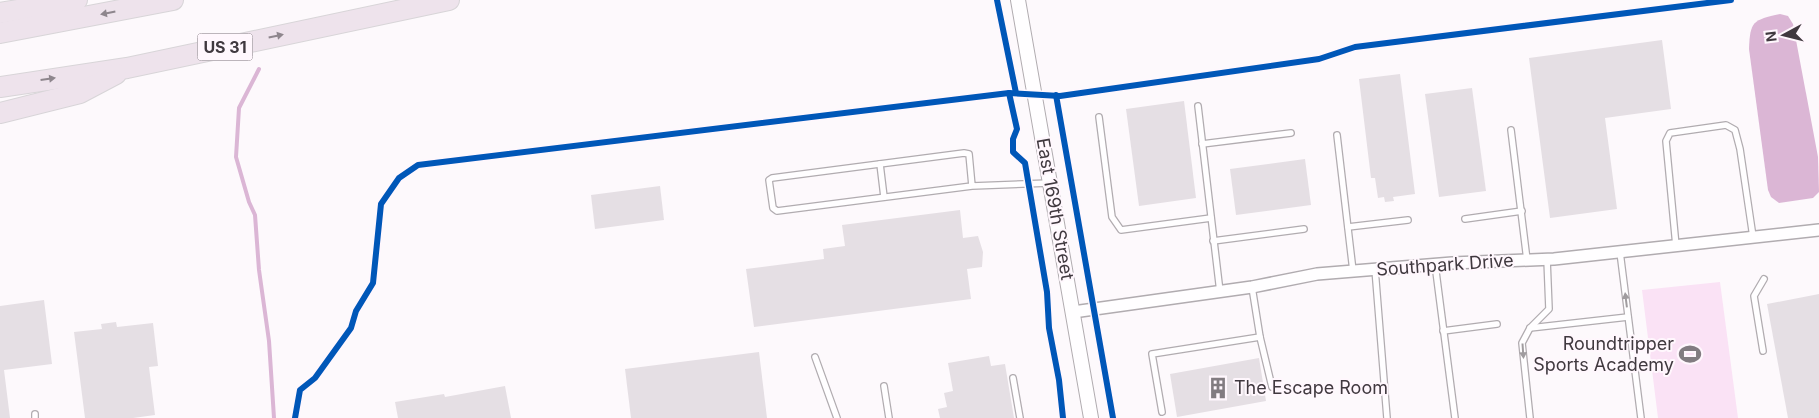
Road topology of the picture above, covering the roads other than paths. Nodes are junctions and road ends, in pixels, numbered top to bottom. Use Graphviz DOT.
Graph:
graph roads {
  1 [pos="78,0"];
  2 [pos="173,0"];
  3 [pos="449,0"];
  4 [pos="1018,0"];
  5 [pos="0,13"];
  6 [pos="0,33"];
  7 [pos="127,68"];
  8 [pos="0,87"];
  9 [pos="1198,106"];
  10 [pos="0,113"];
  11 [pos="1099,117"];
  12 [pos="1511,130"];
  13 [pos="1291,133"];
  14 [pos="1337,135"];
  15 [pos="1202,144"];
  16 [pos="880,164"];
  17 [pos="1050,183"];
  18 [pos="972,186"];
  19 [pos="884,197"];
  20 [pos="1522,211"];
  21 [pos="1210,218"];
  22 [pos="1464,219"];
  23 [pos="1408,220"];
  24 [pos="1348,227"];
  25 [pos="1304,229"];
  26 [pos="1819,230"];
  27 [pos="1753,237"];
  28 [pos="1213,241"];
  29 [pos="1676,246"];
  30 [pos="1620,252"];
  31 [pos="1547,259"];
  32 [pos="1527,260"];
  33 [pos="1435,264"];
  34 [pos="1375,269"];
  35 [pos="1353,271"];
  36 [pos="1764,279"];
  37 [pos="1252,287"];
  38 [pos="1220,292"];
  39 [pos="1073,312"];
  40 [pos="1628,317"];
  41 [pos="1497,324"];
  42 [pos="1530,328"];
  43 [pos="1443,331"];
  44 [pos="1260,337"];
  45 [pos="1763,351"];
  46 [pos="815,357"];
  47 [pos="1013,378"];
  48 [pos="884,386"];
  49 [pos="1272,388"];
  50 [pos="1162,412"];
  51 [pos="837,418"];
  52 [pos="889,418"];
  53 [pos="1020,418"];
  54 [pos="1091,418"];
  55 [pos="1387,418"];
  56 [pos="1454,418"];
  57 [pos="1530,418"];
  58 [pos="1641,418"];
  1 -- 5 [label="highway"];
  2 -- 6 [label="highway, one-way"];
  7 -- 3 [label="highway, US 31, one-way"];
  4 -- 17 [label="street, East 169th Street"];
  8 -- 7 [label="highway, US 31, one-way"];
  7 -- 10 [label="highway"];
  9 -- 15 [label="lane"];
  11 -- 21 [label="lane"];
  12 -- 20 [label="lane"];
  13 -- 15 [label="lane"];
  14 -- 24 [label="lane"];
  15 -- 21 [label="lane"];
  16 -- 18 [label="lane"];
  16 -- 19 [label="lane"];
  16 -- 19 [label="lane"];
  17 -- 18 [label="lane"];
  17 -- 39 [label="street, East 169th Street"];
  18 -- 19 [label="lane"];
  20 -- 22 [label="lane"];
  20 -- 32 [label="lane"];
  21 -- 28 [label="lane"];
  23 -- 24 [label="lane"];
  24 -- 35 [label="lane"];
  25 -- 28 [label="lane"];
  26 -- 27 [label="street, Southpark Drive"];
  27 -- 29 [label="street, Southpark Drive"];
  27 -- 29 [label="lane"];
  28 -- 38 [label="lane"];
  29 -- 30 [label="street, Southpark Drive"];
  30 -- 31 [label="street, Southpark Drive"];
  40 -- 30 [label="lane, one-way"];
  31 -- 32 [label="street, Southpark Drive"];
  31 -- 42 [label="lane"];
  32 -- 33 [label="street, Southpark Drive"];
  33 -- 34 [label="street, Southpark Drive"];
  33 -- 43 [label="lane"];
  34 -- 35 [label="street, Southpark Drive"];
  34 -- 55 [label="lane"];
  35 -- 37 [label="street, Southpark Drive"];
  36 -- 45 [label="lane"];
  37 -- 38 [label="street, Southpark Drive"];
  37 -- 44 [label="lane"];
  38 -- 39 [label="street, Southpark Drive"];
  39 -- 54 [label="street, East 169th Street"];
  40 -- 42 [label="lane"];
  40 -- 58 [label="lane"];
  41 -- 43 [label="lane"];
  42 -- 57 [label="lane, one-way"];
  43 -- 56 [label="lane"];
  44 -- 49 [label="lane"];
  44 -- 50 [label="lane"];
  46 -- 51 [label="lane"];
  47 -- 53 [label="lane"];
  48 -- 52 [label="lane"];
}
